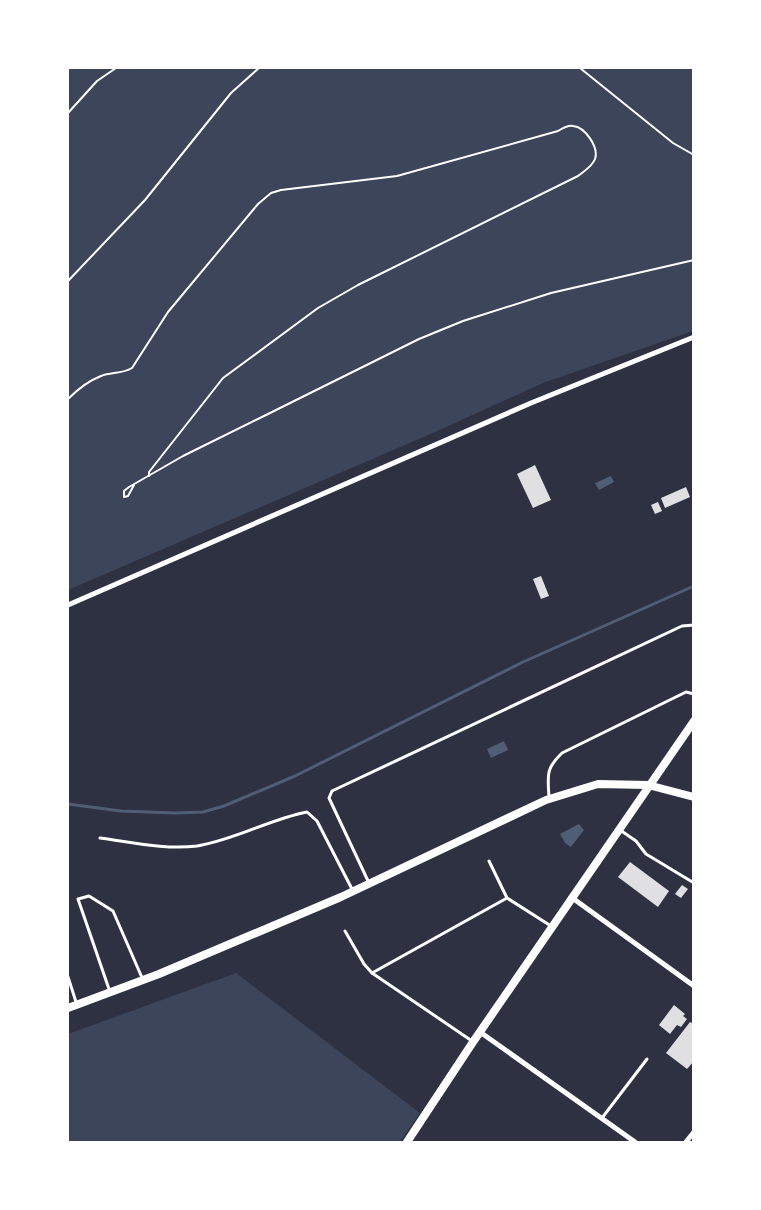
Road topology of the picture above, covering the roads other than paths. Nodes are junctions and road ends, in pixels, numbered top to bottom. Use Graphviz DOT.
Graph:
graph roads {
  1 [pos="694,337"];
  2 [pos="68,605"];
  3 [pos="694,625"];
  4 [pos="694,694"];
  5 [pos="694,721"];
  6 [pos="648,785"];
  7 [pos="694,797"];
  8 [pos="549,799"];
  9 [pos="618,829"];
  10 [pos="100,838"];
  11 [pos="489,861"];
  12 [pos="694,883"];
  13 [pos="369,884"];
  14 [pos="353,891"];
  15 [pos="571,897"];
  16 [pos="507,898"];
  17 [pos="552,927"];
  18 [pos="345,931"];
  19 [pos="372,973"];
  20 [pos="68,977"];
  21 [pos="143,980"];
  22 [pos="694,986"];
  23 [pos="110,992"];
  24 [pos="77,1004"];
  25 [pos="68,1008"];
  26 [pos="480,1032"];
  27 [pos="473,1042"];
  28 [pos="647,1059"];
  29 [pos="602,1118"];
  30 [pos="694,1132"];
  31 [pos="407,1142"];
  32 [pos="635,1142"];
  33 [pos="686,1142"];
  1 -- 2 [label="street"];
  3 -- 13 [label="lane"];
  4 -- 8 [label="lane"];
  5 -- 6 [label="street"];
  6 -- 7 [label="street"];
  6 -- 8 [label="street"];
  6 -- 9 [label="street"];
  8 -- 13 [label="street"];
  9 -- 12 [label="lane"];
  9 -- 15 [label="street"];
  10 -- 14 [label="lane"];
  11 -- 16 [label="lane"];
  13 -- 14 [label="street"];
  14 -- 21 [label="street"];
  15 -- 17 [label="street"];
  15 -- 22 [label="street"];
  16 -- 17 [label="lane"];
  16 -- 19 [label="lane"];
  17 -- 26 [label="street"];
  18 -- 19 [label="lane"];
  19 -- 27 [label="lane"];
  20 -- 24 [label="lane"];
  21 -- 23 [label="street"];
  21 -- 23 [label="lane"];
  23 -- 24 [label="street"];
  24 -- 25 [label="street"];
  26 -- 27 [label="street"];
  26 -- 29 [label="street"];
  27 -- 31 [label="street"];
  28 -- 29 [label="lane"];
  29 -- 32 [label="street"];
  30 -- 33 [label="street"];
}
